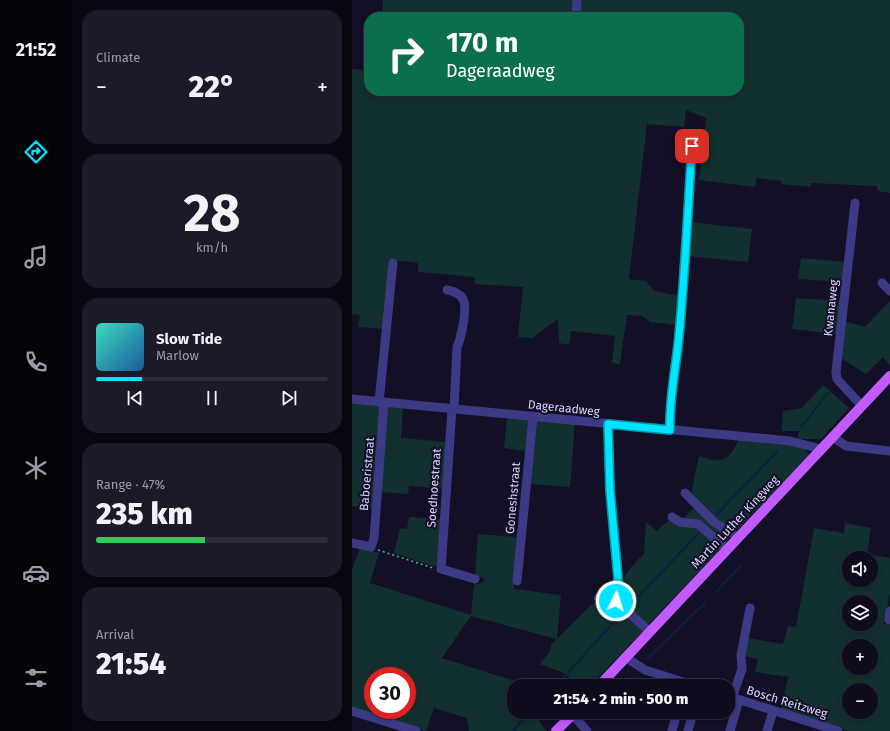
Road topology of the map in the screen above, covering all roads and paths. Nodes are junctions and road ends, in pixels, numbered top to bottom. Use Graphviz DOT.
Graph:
graph roads {
  1 [pos="577,0"];
  2 [pos="576,12"];
  3 [pos="692,146"];
  4 [pos="855,203"];
  5 [pos="393,263"];
  6 [pos="882,283"];
  7 [pos="447,290"];
  8 [pos="890,291"];
  9 [pos="890,376"];
  10 [pos="352,399"];
  11 [pos="382,402"];
  12 [pos="862,406"];
  13 [pos="453,409"];
  14 [pos="533,416"];
  15 [pos="608,424"];
  16 [pos="670,430"];
  17 [pos="833,437"];
  18 [pos="821,449"];
  19 [pos="890,450"];
  20 [pos="685,493"];
  21 [pos="672,517"];
  22 [pos="738,537"];
  23 [pos="352,543"];
  24 [pos="371,547"];
  25 [pos="727,549"];
  26 [pos="441,569"];
  27 [pos="475,579"];
  28 [pos="517,581"];
  29 [pos="598,598"];
  30 [pos="616,601"];
  31 [pos="750,608"];
  32 [pos="649,631"];
  33 [pos="625,658"];
  34 [pos="606,679"];
  35 [pos="671,679"];
  36 [pos="735,692"];
  37 [pos="735,699"];
  38 [pos="352,711"];
  39 [pos="773,711"];
  40 [pos="568,719"];
  41 [pos="578,719"];
  42 [pos="675,719"];
  43 [pos="691,719"];
  44 [pos="731,719"];
  45 [pos="416,731"];
  46 [pos="556,731"];
  47 [pos="587,731"];
  48 [pos="672,731"];
  49 [pos="688,731"];
  50 [pos="730,731"];
  51 [pos="768,731"];
  52 [pos="838,731"];
  1 -- 2 [label="street"];
  3 -- 16 [label="street"];
  4 -- 12 [label="street, Kwanaweg"];
  5 -- 11 [label="street, Baboeristraat"];
  6 -- 8 [label="street"];
  7 -- 13 [label="street, Soedhoestraat"];
  9 -- 12 [label="main road, Martin Luther Kingweg"];
  10 -- 11 [label="street, Dageraadweg"];
  11 -- 13 [label="street, Dageraadweg"];
  11 -- 24 [label="street, Baboeristraat"];
  12 -- 17 [label="main road, Martin Luther Kingweg"];
  13 -- 14 [label="street, Dageraadweg"];
  13 -- 26 [label="street, Soedhoestraat"];
  14 -- 15 [label="street, Dageraadweg"];
  14 -- 28 [label="street, Goneshstraat"];
  15 -- 16 [label="street, Dageraadweg"];
  15 -- 30 [label="street"];
  16 -- 18 [label="street, Dageraadweg"];
  17 -- 18 [label="main road, Martin Luther Kingweg"];
  17 -- 19 [label="street"];
  18 -- 22 [label="main road, Martin Luther Kingweg"];
  20 -- 22 [label="street"];
  21 -- 25 [label="street"];
  22 -- 25 [label="main road, Martin Luther Kingweg"];
  23 -- 24 [label="street"];
  24 -- 26 [label="path"];
  25 -- 32 [label="main road, Martin Luther Kingweg"];
  26 -- 27 [label="street"];
  29 -- 30 [label="street"];
  30 -- 32 [label="street"];
  31 -- 36 [label="street"];
  32 -- 33 [label="main road, Martin Luther Kingweg"];
  33 -- 34 [label="main road, Martin Luther Kingweg"];
  33 -- 35 [label="street"];
  37 -- 39 [label="street, Bosch Reitzweg"];
  38 -- 45 [label="street"];
  39 -- 51 [label="street"];
  39 -- 52 [label="street, Bosch Reitzweg"];
  40 -- 46 [label="main road"];
  41 -- 47 [label="street"];
  42 -- 48 [label="street"];
  43 -- 49 [label="street"];
  44 -- 50 [label="street"];
}
